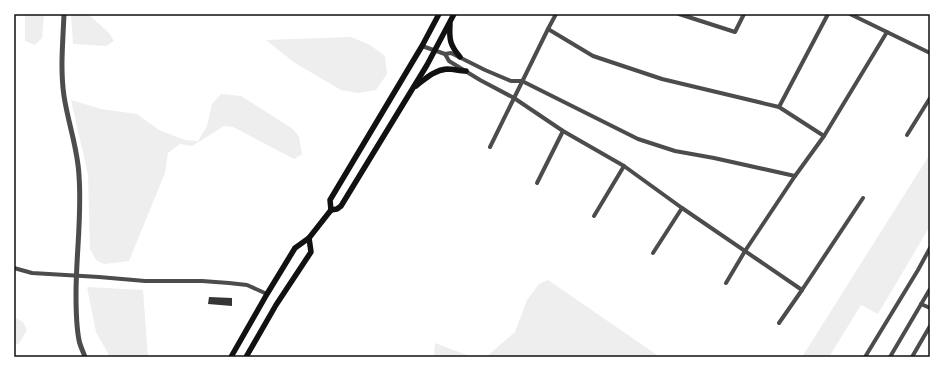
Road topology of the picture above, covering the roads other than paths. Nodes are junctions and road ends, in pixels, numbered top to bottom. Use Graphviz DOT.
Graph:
graph roads {
  1 [pos="64,14"];
  2 [pos="439,14"];
  3 [pos="454,14"];
  4 [pos="556,14"];
  5 [pos="678,14"];
  6 [pos="744,14"];
  7 [pos="828,14"];
  8 [pos="850,14"];
  9 [pos="450,20"];
  10 [pos="548,29"];
  11 [pos="888,32"];
  12 [pos="422,46"];
  13 [pos="435,50"];
  14 [pos="930,53"];
  15 [pos="445,54"];
  16 [pos="460,57"];
  17 [pos="466,72"];
  18 [pos="522,81"];
  19 [pos="412,89"];
  20 [pos="514,98"];
  21 [pos="930,98"];
  22 [pos="779,107"];
  23 [pos="563,131"];
  24 [pos="907,135"];
  25 [pos="824,136"];
  26 [pos="490,147"];
  27 [pos="624,166"];
  28 [pos="795,176"];
  29 [pos="537,183"];
  30 [pos="863,198"];
  31 [pos="682,208"];
  32 [pos="331,210"];
  33 [pos="594,216"];
  34 [pos="310,238"];
  35 [pos="930,248"];
  36 [pos="745,251"];
  37 [pos="653,253"];
  38 [pos="14,268"];
  39 [pos="76,276"];
  40 [pos="726,283"];
  41 [pos="930,289"];
  42 [pos="802,290"];
  43 [pos="267,294"];
  44 [pos="921,304"];
  45 [pos="930,308"];
  46 [pos="779,323"];
  47 [pos="930,326"];
  48 [pos="85,357"];
  49 [pos="231,357"];
  50 [pos="246,357"];
  51 [pos="865,357"];
  52 [pos="890,357"];
  53 [pos="912,357"];
  1 -- 39 [label="street"];
  2 -- 12 [label="main road"];
  3 -- 9 [label="main road"];
  4 -- 10 [label="street"];
  5 -- 6 [label="street"];
  7 -- 22 [label="street"];
  8 -- 11 [label="street"];
  9 -- 13 [label="main road"];
  9 -- 16 [label="main road"];
  10 -- 18 [label="street"];
  10 -- 22 [label="street"];
  11 -- 14 [label="street"];
  11 -- 25 [label="street"];
  12 -- 13 [label="street"];
  12 -- 32 [label="main road"];
  13 -- 15 [label="street"];
  13 -- 19 [label="main road"];
  15 -- 16 [label="street"];
  15 -- 17 [label="street"];
  16 -- 18 [label="street"];
  17 -- 19 [label="main road"];
  17 -- 20 [label="street"];
  18 -- 20 [label="street"];
  18 -- 28 [label="street"];
  19 -- 32 [label="main road"];
  20 -- 23 [label="street"];
  20 -- 26 [label="street"];
  21 -- 24 [label="street"];
  22 -- 25 [label="street"];
  23 -- 27 [label="street"];
  23 -- 29 [label="street"];
  25 -- 28 [label="street"];
  27 -- 31 [label="street"];
  27 -- 33 [label="street"];
  28 -- 36 [label="street"];
  30 -- 42 [label="street"];
  31 -- 36 [label="street"];
  31 -- 37 [label="street"];
  32 -- 34 [label="main road"];
  34 -- 43 [label="main road"];
  34 -- 50 [label="main road"];
  35 -- 51 [label="street"];
  36 -- 40 [label="street"];
  36 -- 42 [label="street"];
  38 -- 39 [label="street"];
  39 -- 43 [label="street"];
  39 -- 48 [label="street"];
  41 -- 44 [label="street"];
  42 -- 46 [label="street"];
  43 -- 49 [label="main road"];
  44 -- 45 [label="street"];
  44 -- 52 [label="street"];
  47 -- 53 [label="street"];
}
